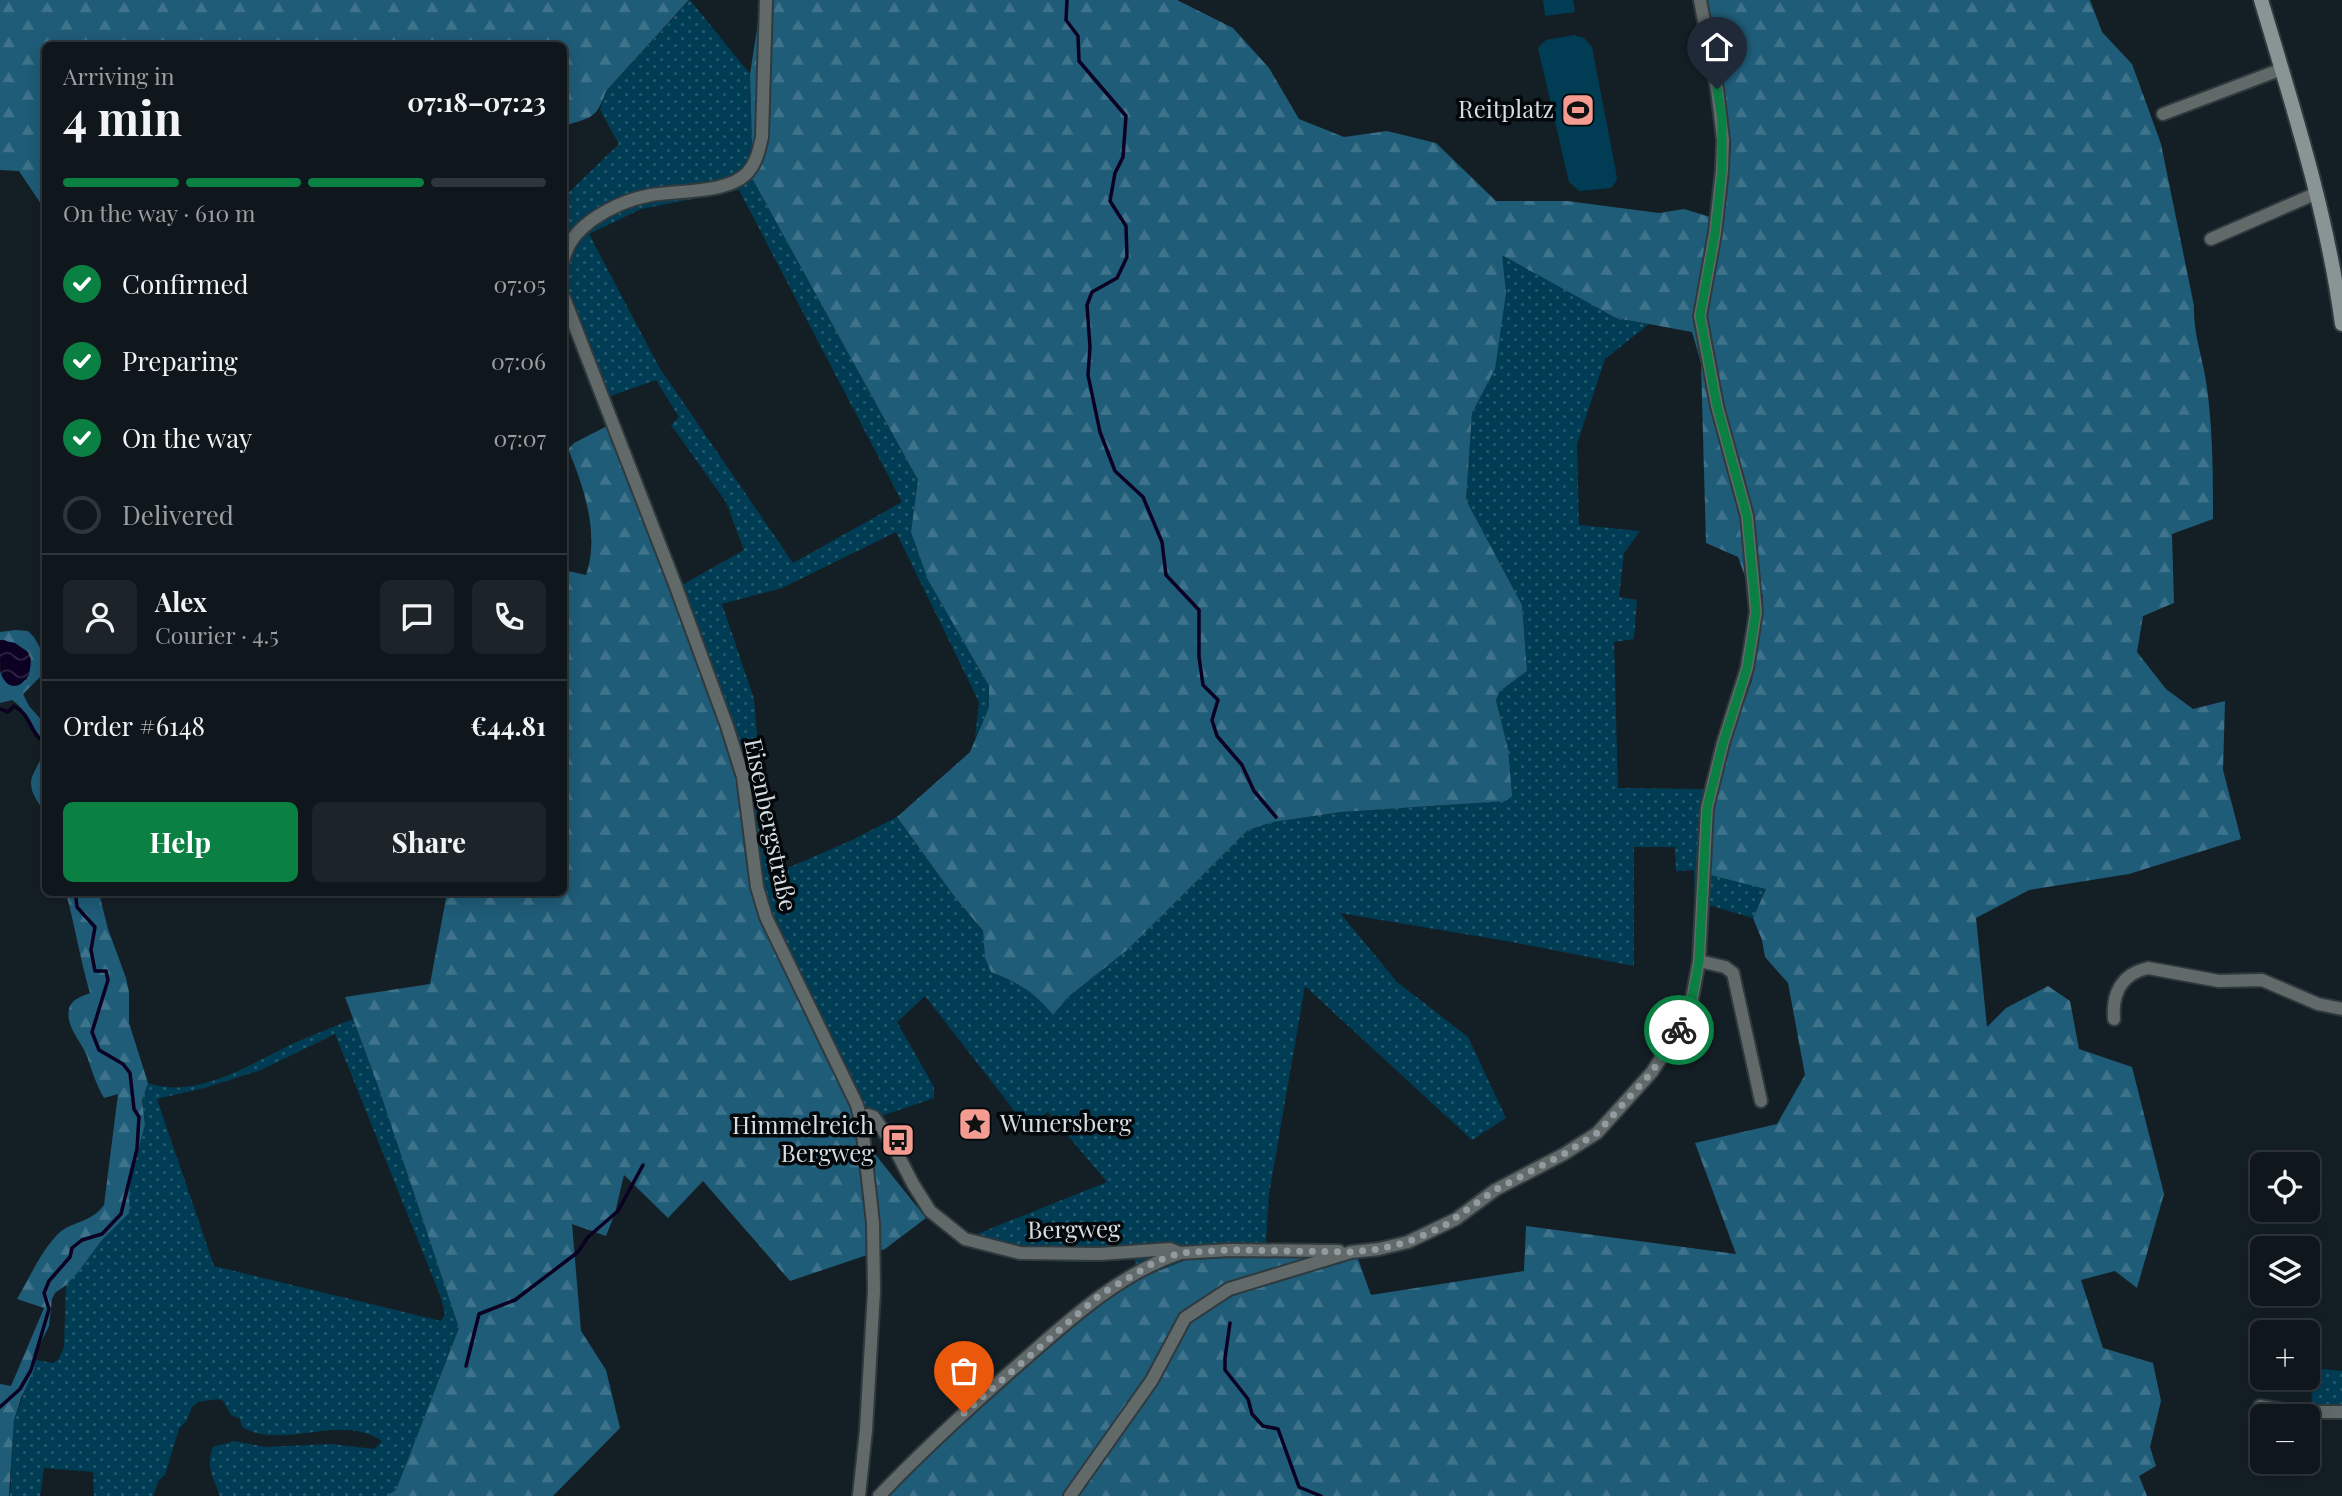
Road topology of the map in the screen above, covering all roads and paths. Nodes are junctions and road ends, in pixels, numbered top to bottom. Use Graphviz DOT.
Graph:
graph roads {
  1 [pos="766,0"];
  2 [pos="1700,0"];
  3 [pos="2261,0"];
  4 [pos="2282,69"];
  5 [pos="2163,114"];
  6 [pos="2317,193"];
  7 [pos="2211,239"];
  8 [pos="567,250"];
  9 [pos="567,306"];
  10 [pos="2342,324"];
  11 [pos="1699,961"];
  12 [pos="2342,1009"];
  13 [pos="2115,1019"];
  14 [pos="1761,1101"];
  15 [pos="860,1117"];
  16 [pos="1351,1252"];
  17 [pos="1180,1253"];
  18 [pos="2320,1412"];
  19 [pos="2342,1412"];
  20 [pos="859,1496"];
  21 [pos="879,1496"];
  22 [pos="1070,1496"];
  1 -- 8 [label="street"];
  2 -- 11 [label="street"];
  3 -- 4 [label="main road"];
  4 -- 5 [label="street"];
  4 -- 6 [label="main road"];
  6 -- 7 [label="street"];
  6 -- 10 [label="main road"];
  9 -- 15 [label="street, Eisenbergstraße"];
  11 -- 14 [label="street"];
  11 -- 16 [label="street"];
  12 -- 13 [label="street"];
  15 -- 17 [label="street, Bergweg"];
  15 -- 20 [label="street, Eisenbergstraße"];
  16 -- 17 [label="street, Bergweg"];
  16 -- 22 [label="street"];
  17 -- 21 [label="street"];
  18 -- 19 [label="street"];
}
